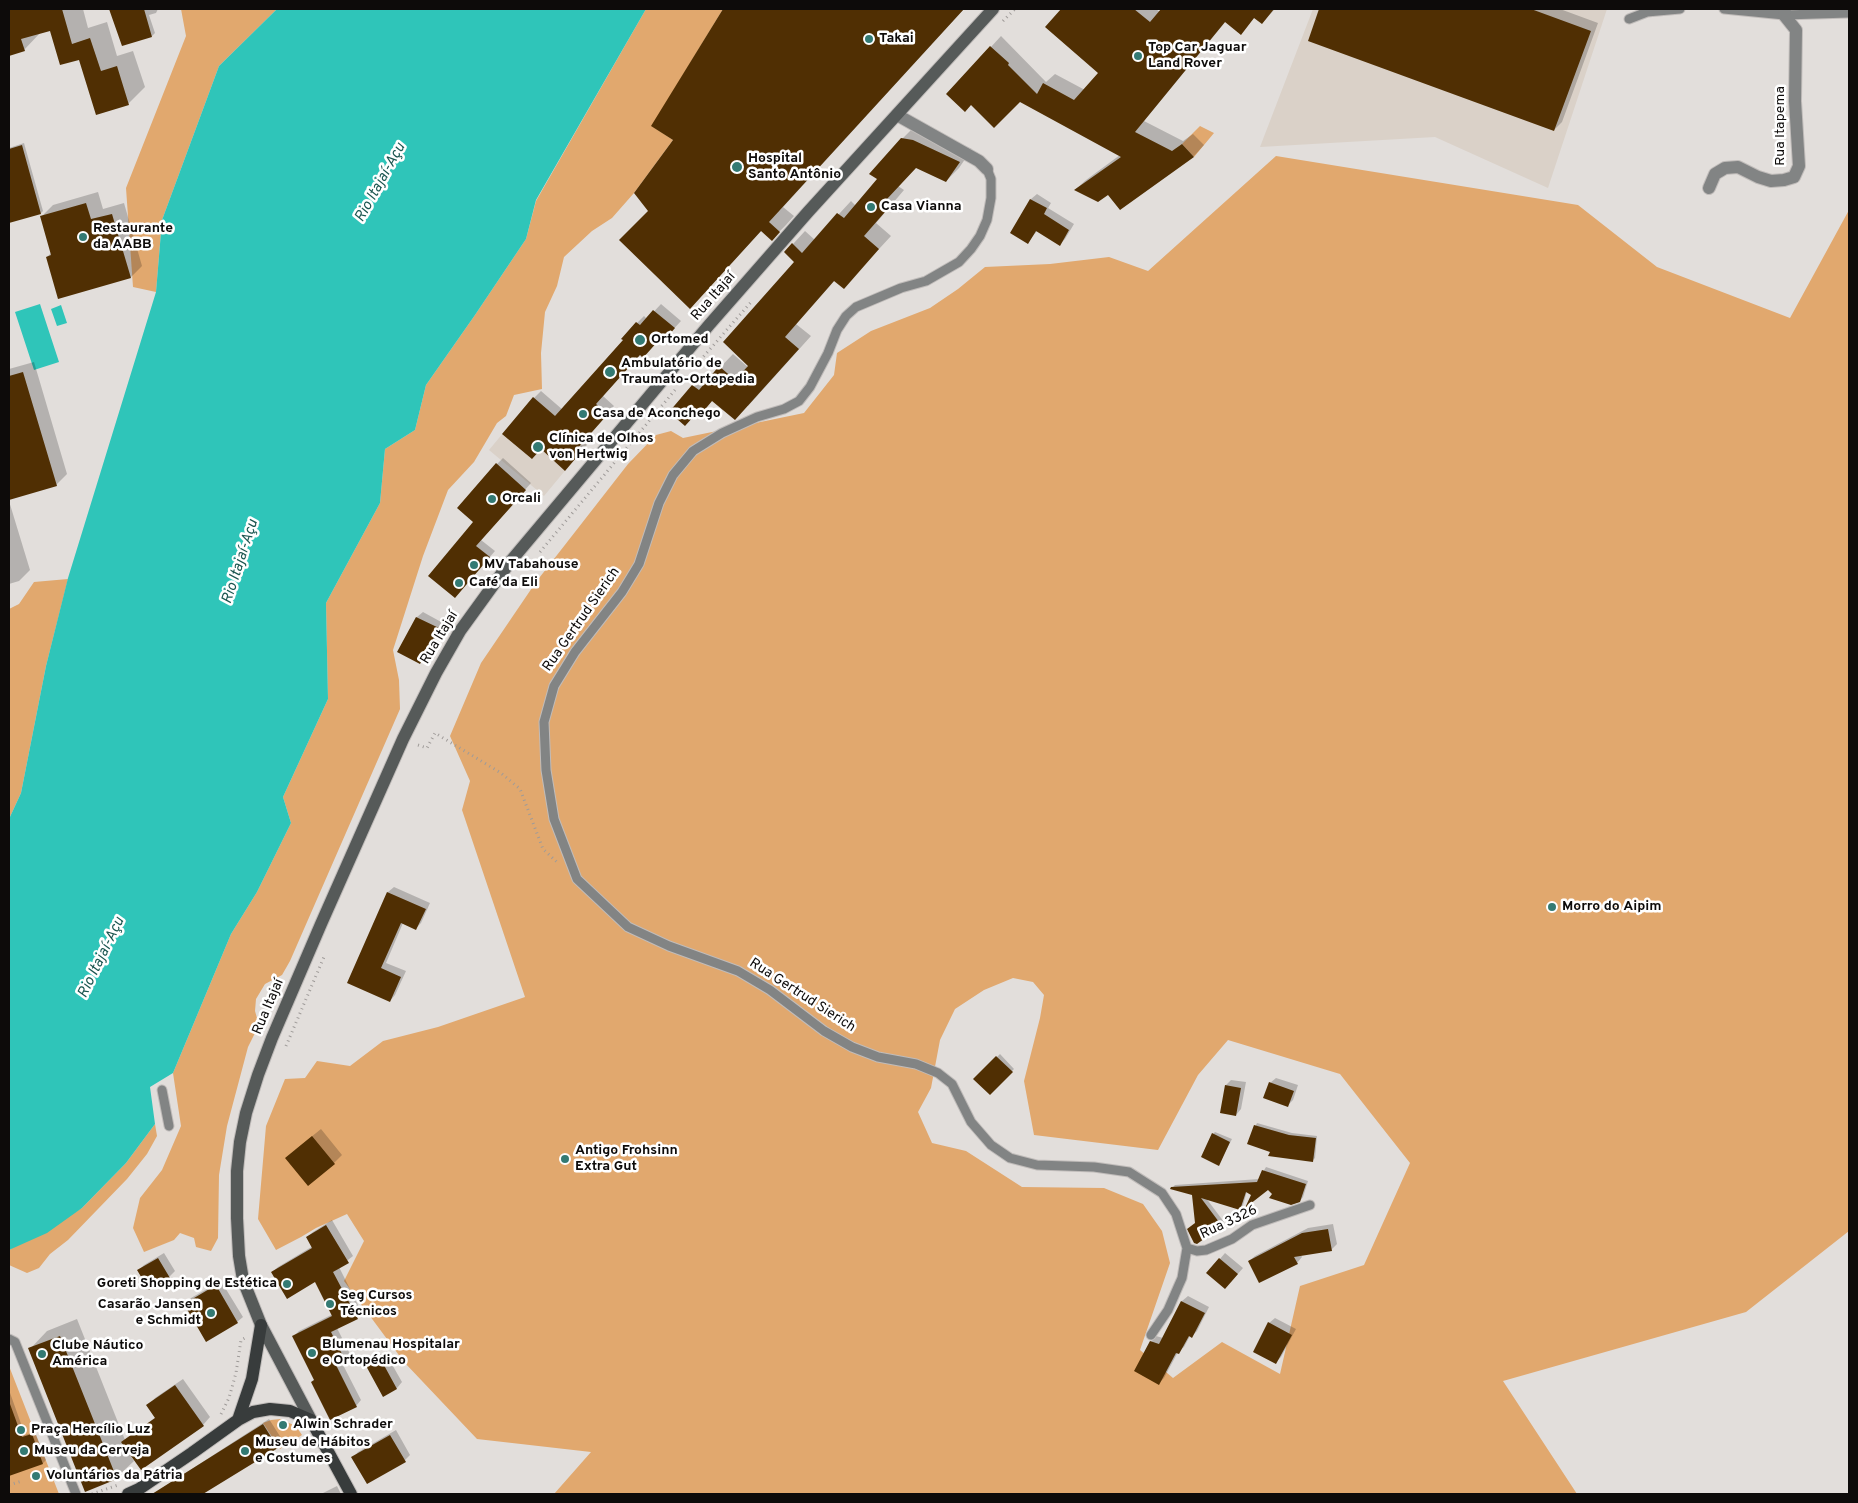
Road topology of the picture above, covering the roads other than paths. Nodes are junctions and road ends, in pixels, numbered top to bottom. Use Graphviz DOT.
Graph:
graph roads {
  1 [pos="993,9"];
  2 [pos="1680,9"];
  3 [pos="1724,9"];
  4 [pos="1784,12"];
  5 [pos="1849,13"];
  6 [pos="1630,19"];
  7 [pos="898,115"];
  8 [pos="987,169"];
  9 [pos="1709,188"];
  10 [pos="162,1090"];
  11 [pos="168,1126"];
  12 [pos="1310,1205"];
  13 [pos="1187,1248"];
  14 [pos="261,1325"];
  15 [pos="1151,1335"];
  16 [pos="9,1339"];
  17 [pos="238,1420"];
  18 [pos="311,1420"];
  19 [pos="76,1494"];
  20 [pos="128,1494"];
  21 [pos="351,1494"];
  1 -- 7 [label="main road, Rua Itajaí"];
  2 -- 6 [label="lane"];
  3 -- 4 [label="lane"];
  4 -- 5 [label="lane"];
  4 -- 9 [label="street, Rua Itapema"];
  7 -- 8 [label="street, Rua Gertrud Sierich"];
  7 -- 14 [label="main road, Rua Itajaí"];
  8 -- 13 [label="lane, Rua Gertrud Sierich"];
  10 -- 11 [label="lane"];
  12 -- 13 [label="lane, Rua 3326"];
  13 -- 15 [label="lane, Rua Gertrud Sierich"];
  14 -- 17 [label="main road"];
  14 -- 18 [label="main road, Rua Itajaí"];
  16 -- 19 [label="lane"];
  17 -- 18 [label="main road"];
  17 -- 20 [label="main road"];
  18 -- 21 [label="main road"];
}
